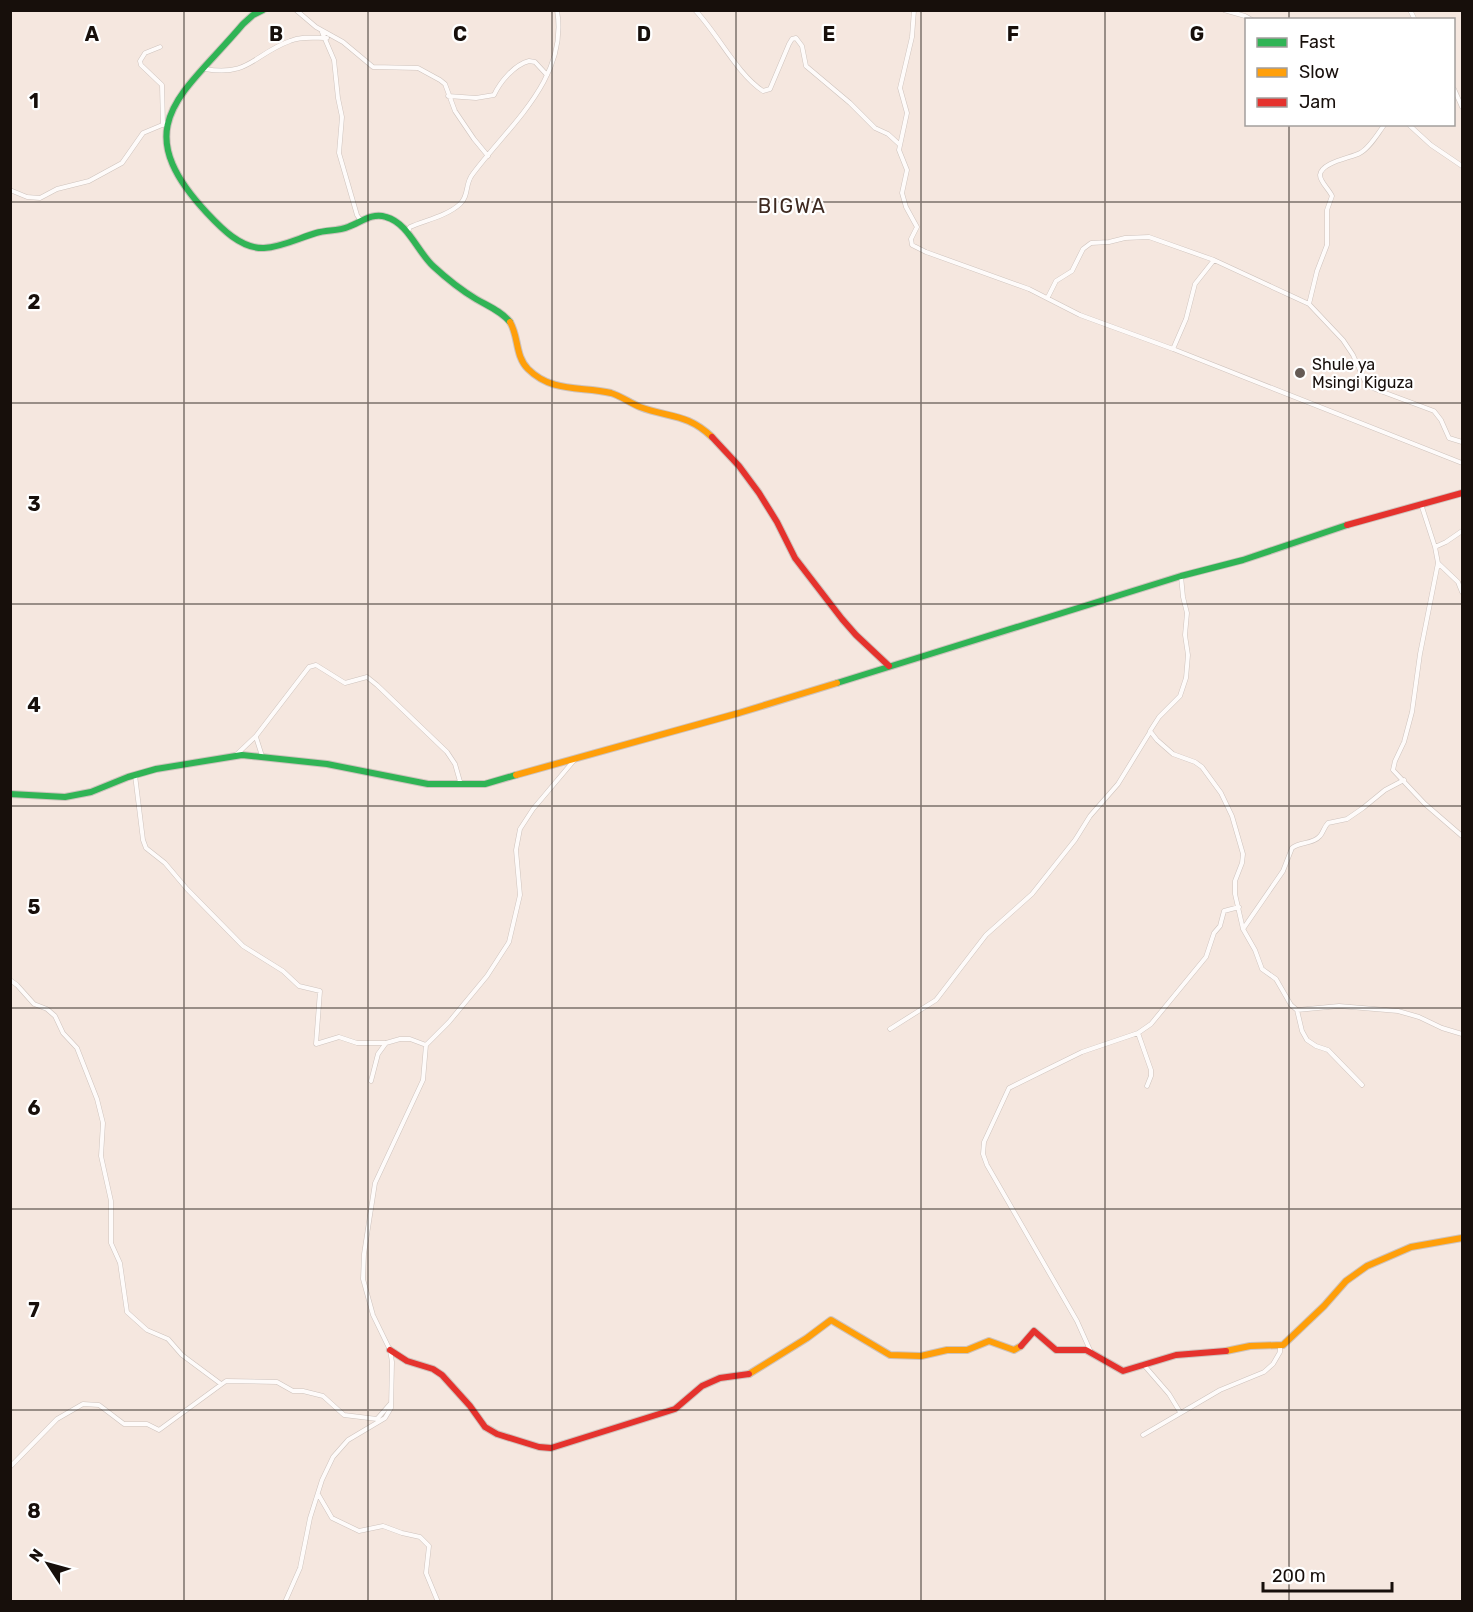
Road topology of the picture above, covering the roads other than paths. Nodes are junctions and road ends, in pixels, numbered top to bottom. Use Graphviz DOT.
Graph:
graph roads {
  1 [pos="263,10"];
  2 [pos="296,10"];
  3 [pos="557,10"];
  4 [pos="695,10"];
  5 [pos="914,10"];
  6 [pos="1224,10"];
  7 [pos="1246,18"];
  8 [pos="321,30"];
  9 [pos="333,37"];
  10 [pos="325,38"];
  11 [pos="160,47"];
  12 [pos="204,69"];
  13 [pos="548,76"];
  14 [pos="1455,91"];
  15 [pos="448,96"];
  16 [pos="1462,107"];
  17 [pos="165,124"];
  18 [pos="1383,126"];
  19 [pos="1409,126"];
  20 [pos="900,145"];
  21 [pos="488,156"];
  22 [pos="1462,166"];
  23 [pos="10,190"];
  24 [pos="361,221"];
  25 [pos="407,233"];
  26 [pos="1214,260"];
  27 [pos="1048,297"];
  28 [pos="1309,304"];
  29 [pos="1173,349"];
  30 [pos="1462,442"];
  31 [pos="1462,463"];
  32 [pos="1462,493"];
  33 [pos="1420,504"];
  34 [pos="1462,531"];
  35 [pos="1435,547"];
  36 [pos="1438,563"];
  37 [pos="1182,576"];
  38 [pos="1462,592"];
  39 [pos="889,666"];
  40 [pos="1150,731"];
  41 [pos="256,736"];
  42 [pos="236,756"];
  43 [pos="262,756"];
  44 [pos="576,758"];
  45 [pos="135,775"];
  46 [pos="1404,780"];
  47 [pos="461,784"];
  48 [pos="12,794"];
  49 [pos="1462,836"];
  50 [pos="1239,907"];
  51 [pos="1243,929"];
  52 [pos="10,980"];
  53 [pos="1297,1010"];
  54 [pos="890,1029"];
  55 [pos="1138,1033"];
  56 [pos="1462,1034"];
  57 [pos="386,1043"];
  58 [pos="426,1045"];
  59 [pos="371,1081"];
  60 [pos="1362,1085"];
  61 [pos="1147,1086"];
  62 [pos="1462,1238"];
  63 [pos="1280,1346"];
  64 [pos="390,1350"];
  65 [pos="1090,1350"];
  66 [pos="1143,1364"];
  67 [pos="221,1384"];
  68 [pos="391,1402"];
  69 [pos="1179,1412"];
  70 [pos="1143,1435"];
  71 [pos="10,1467"];
  72 [pos="318,1494"];
  73 [pos="285,1602"];
  74 [pos="438,1602"];
  1 -- 12 [label="street"];
  2 -- 8 [label="street"];
  3 -- 13 [label="street"];
  4 -- 20 [label="street"];
  5 -- 20 [label="street"];
  6 -- 7 [label="street"];
  8 -- 9 [label="street"];
  8 -- 10 [label="street"];
  9 -- 10 [label="street"];
  9 -- 15 [label="street"];
  10 -- 12 [label="street"];
  10 -- 24 [label="street"];
  11 -- 17 [label="street"];
  12 -- 17 [label="street"];
  13 -- 15 [label="street"];
  13 -- 21 [label="street"];
  14 -- 16 [label="street"];
  15 -- 21 [label="street"];
  17 -- 23 [label="street"];
  17 -- 24 [label="street"];
  18 -- 28 [label="street"];
  19 -- 22 [label="street"];
  20 -- 27 [label="street"];
  21 -- 25 [label="street"];
  24 -- 25 [label="street"];
  25 -- 39 [label="street"];
  26 -- 27 [label="street"];
  26 -- 28 [label="street"];
  26 -- 29 [label="street"];
  27 -- 29 [label="street"];
  28 -- 30 [label="street"];
  29 -- 31 [label="street"];
  32 -- 33 [label="street"];
  33 -- 35 [label="street"];
  33 -- 37 [label="street"];
  34 -- 35 [label="street"];
  35 -- 36 [label="street"];
  36 -- 38 [label="street"];
  36 -- 46 [label="street"];
  37 -- 39 [label="street"];
  37 -- 40 [label="street"];
  39 -- 44 [label="street"];
  40 -- 50 [label="street"];
  40 -- 54 [label="street"];
  41 -- 42 [label="street"];
  41 -- 43 [label="street"];
  41 -- 47 [label="street"];
  42 -- 43 [label="street"];
  42 -- 45 [label="street"];
  43 -- 47 [label="street"];
  44 -- 47 [label="street"];
  44 -- 58 [label="street"];
  45 -- 48 [label="street"];
  45 -- 57 [label="street"];
  46 -- 49 [label="street"];
  46 -- 51 [label="street"];
  50 -- 51 [label="street"];
  50 -- 55 [label="street"];
  51 -- 53 [label="street"];
  52 -- 67 [label="street"];
  53 -- 56 [label="street"];
  53 -- 60 [label="street"];
  55 -- 61 [label="street"];
  55 -- 65 [label="street"];
  57 -- 58 [label="street"];
  57 -- 59 [label="street"];
  58 -- 64 [label="street"];
  62 -- 63 [label="street"];
  63 -- 66 [label="street"];
  63 -- 69 [label="street"];
  64 -- 65 [label="street"];
  64 -- 68 [label="street"];
  65 -- 66 [label="street"];
  66 -- 69 [label="street"];
  67 -- 68 [label="street"];
  67 -- 71 [label="street"];
  68 -- 72 [label="street"];
  69 -- 70 [label="street"];
  72 -- 73 [label="street"];
  72 -- 74 [label="street"];
}
